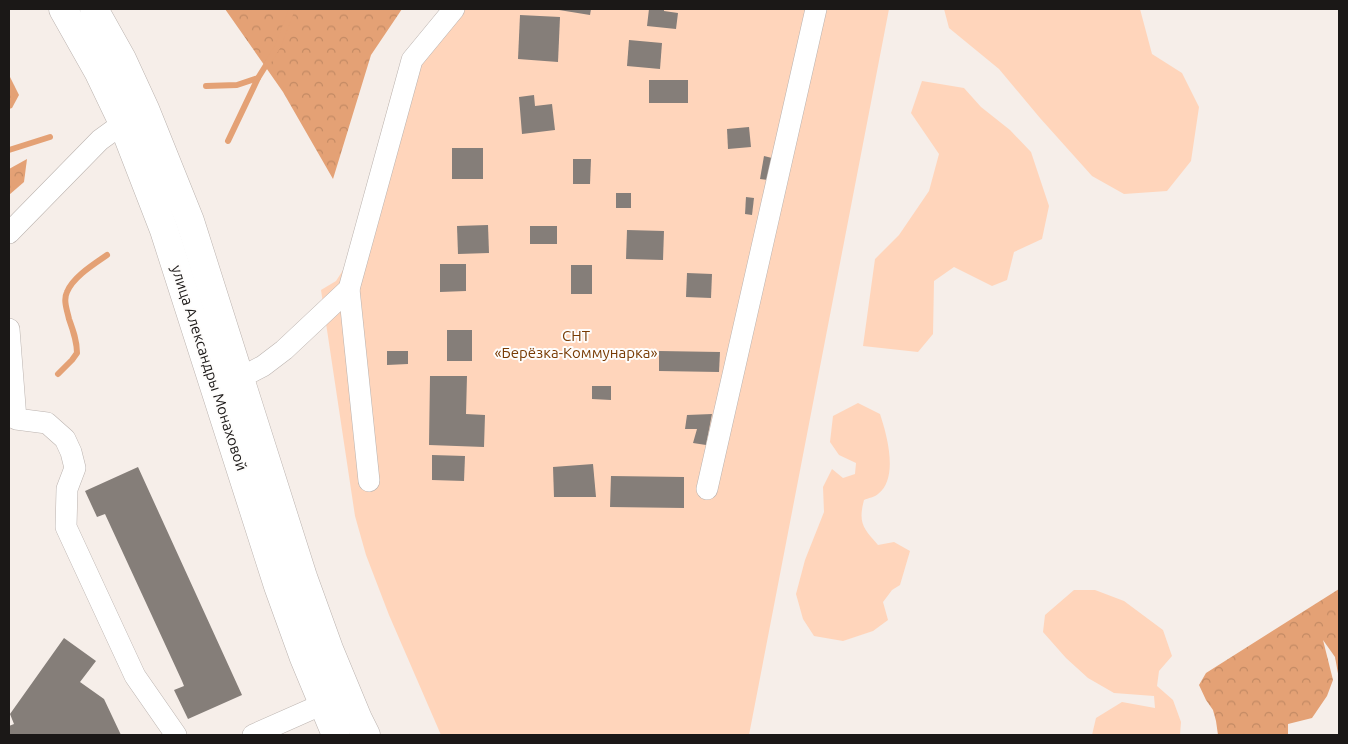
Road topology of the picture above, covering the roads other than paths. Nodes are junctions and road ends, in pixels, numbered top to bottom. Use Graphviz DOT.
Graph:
graph roads {
  1 [pos="63,9"];
  2 [pos="94,9"];
  3 [pos="454,9"];
  4 [pos="816,9"];
  5 [pos="122,124"];
  6 [pos="9,233"];
  7 [pos="349,289"];
  8 [pos="9,329"];
  9 [pos="240,378"];
  10 [pos="369,481"];
  11 [pos="708,489"];
  12 [pos="323,704"];
  13 [pos="176,735"];
  14 [pos="253,735"];
  15 [pos="336,735"];
  16 [pos="366,735"];
  1 -- 5 [label="main road, улица Александры Монаховой"];
  2 -- 9 [label="main road, улица Александры Монаховой"];
  3 -- 7 [label="lane"];
  4 -- 11 [label="lane"];
  5 -- 6 [label="lane"];
  5 -- 12 [label="main road, улица Александры Монаховой"];
  7 -- 9 [label="lane"];
  7 -- 10 [label="lane"];
  8 -- 13 [label="lane"];
  9 -- 16 [label="main road, улица Александры Монаховой"];
  12 -- 14 [label="lane"];
  12 -- 15 [label="main road, улица Александры Монаховой"];
}
